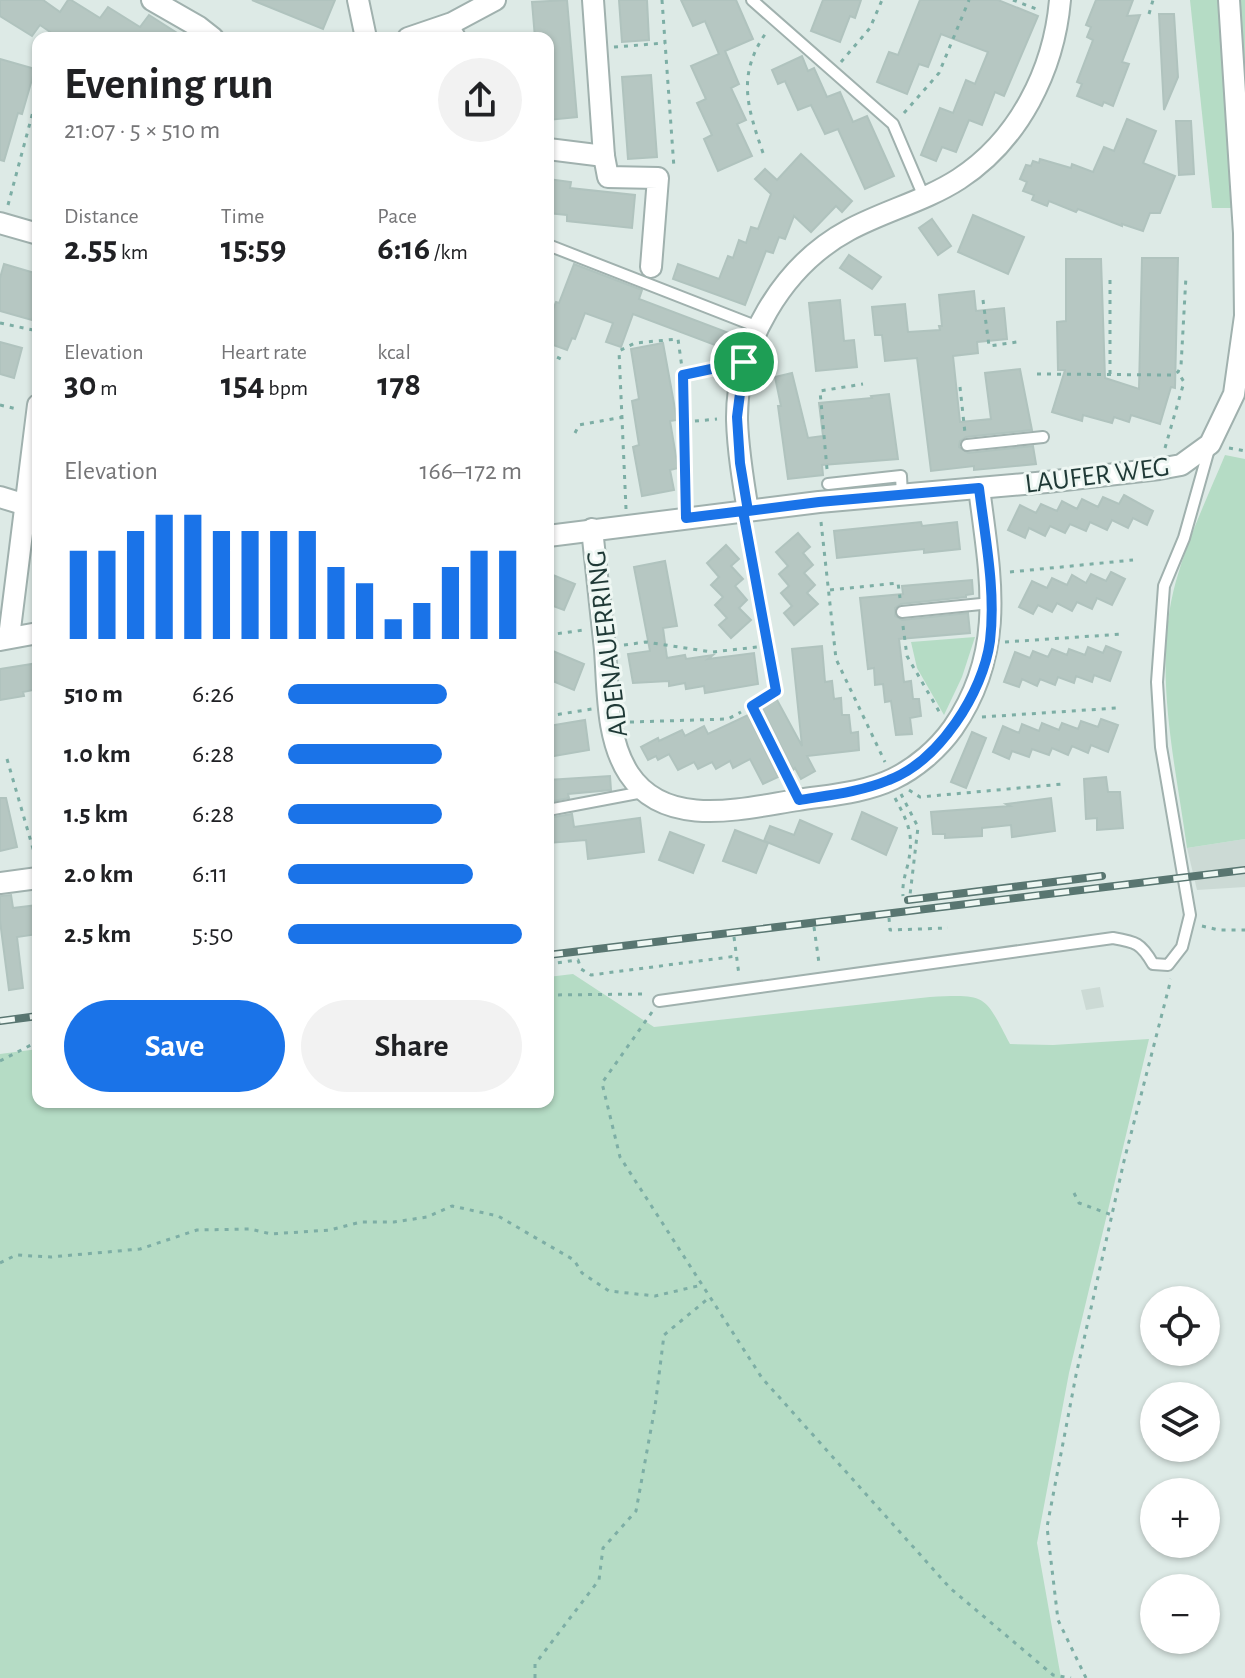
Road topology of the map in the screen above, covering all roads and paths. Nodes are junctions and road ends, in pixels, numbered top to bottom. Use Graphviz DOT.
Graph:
graph roads {
  1 [pos="358,0"];
  2 [pos="495,0"];
  3 [pos="593,0"];
  4 [pos="662,0"];
  5 [pos="752,0"];
  6 [pos="882,0"];
  7 [pos="969,0"];
  8 [pos="1013,0"];
  9 [pos="1153,0"];
  10 [pos="1229,0"];
  11 [pos="161,2"];
  12 [pos="1059,9"];
  13 [pos="1149,14"];
  14 [pos="775,20"];
  15 [pos="456,30"];
  16 [pos="204,32"];
  17 [pos="365,32"];
  18 [pos="665,43"];
  19 [pos="598,48"];
  20 [pos="833,71"];
  21 [pos="32,115"];
  22 [pos="893,124"];
  23 [pos="554,150"];
  24 [pos="763,153"];
  25 [pos="604,156"];
  26 [pos="658,178"];
  27 [pos="924,197"];
  28 [pos="2,224"];
  29 [pos="32,232"];
  30 [pos="554,247"];
  31 [pos="651,267"];
  32 [pos="1186,276"];
  33 [pos="1110,277"];
  34 [pos="983,300"];
  35 [pos="0,323"];
  36 [pos="758,327"];
  37 [pos="32,330"];
  38 [pos="1017,342"];
  39 [pos="554,356"];
  40 [pos="563,360"];
  41 [pos="744,362"];
  42 [pos="1178,372"];
  43 [pos="1037,374"];
  44 [pos="1110,374"];
  45 [pos="683,375"];
  46 [pos="863,384"];
  47 [pos="623,417"];
  48 [pos="737,417"];
  49 [pos="685,422"];
  50 [pos="575,433"];
  51 [pos="1043,437"];
  52 [pos="1245,443"];
  53 [pos="1210,444"];
  54 [pos="967,445"];
  55 [pos="1244,451"];
  56 [pos="32,455"];
  57 [pos="1159,469"];
  58 [pos="979,488"];
  59 [pos="823,493"];
  60 [pos="0,497"];
  61 [pos="26,505"];
  62 [pos="745,511"];
  63 [pos="686,518"];
  64 [pos="626,524"];
  65 [pos="592,529"];
  66 [pos="554,535"];
  67 [pos="1133,560"];
  68 [pos="990,574"];
  69 [pos="830,590"];
  70 [pos="991,603"];
  71 [pos="902,612"];
  72 [pos="602,627"];
  73 [pos="32,634"];
  74 [pos="554,634"];
  75 [pos="1123,634"];
  76 [pos="5,638"];
  77 [pos="990,643"];
  78 [pos="767,646"];
  79 [pos="604,648"];
  80 [pos="752,706"];
  81 [pos="1117,708"];
  82 [pos="610,715"];
  83 [pos="554,716"];
  84 [pos="955,724"];
  85 [pos="7,759"];
  86 [pos="893,779"];
  87 [pos="1063,784"];
  88 [pos="645,792"];
  89 [pos="799,800"];
  90 [pos="554,809"];
  91 [pos="32,846"];
  92 [pos="32,879"];
  93 [pos="0,883"];
  94 [pos="910,895"];
  95 [pos="903,896"];
  96 [pos="1190,915"];
  97 [pos="889,918"];
  98 [pos="814,927"];
  99 [pos="948,928"];
  100 [pos="1245,930"];
  101 [pos="734,937"];
  102 [pos="1182,947"];
  103 [pos="737,956"];
  104 [pos="554,963"];
  105 [pos="821,979"];
  106 [pos="741,990"];
  107 [pos="554,995"];
  108 [pos="659,1001"];
  109 [pos="32,1045"];
  110 [pos="0,1061"];
  111 [pos="1074,1193"];
  112 [pos="1112,1215"];
  113 [pos="0,1263"];
  114 [pos="702,1285"];
  115 [pos="710,1297"];
  116 [pos="535,1678"];
  117 [pos="1071,1678"];
  118 [pos="1086,1678"];
  1 -- 17 [label="street"];
  2 -- 15 [label="street"];
  3 -- 19 [label="street"];
  4 -- 18 [label="path"];
  5 -- 14 [label="lane"];
  6 -- 20 [label="path"];
  7 -- 22 [label="path"];
  8 -- 12 [label="path"];
  9 -- 13 [label="path"];
  10 -- 53 [label="street"];
  11 -- 16 [label="street"];
  12 -- 27 [label="street"];
  14 -- 20 [label="lane"];
  14 -- 24 [label="path"];
  18 -- 19 [label="path"];
  18 -- 26 [label="path"];
  19 -- 25 [label="street"];
  20 -- 22 [label="lane"];
  21 -- 28 [label="path"];
  22 -- 27 [label="lane"];
  23 -- 25 [label="street"];
  25 -- 26 [label="street"];
  26 -- 31 [label="street"];
  27 -- 36 [label="street"];
  28 -- 29 [label="street"];
  30 -- 36 [label="lane"];
  32 -- 42 [label="path"];
  33 -- 44 [label="path"];
  34 -- 38 [label="path"];
  35 -- 37 [label="path"];
  36 -- 41 [label="street"];
  39 -- 40 [label="path"];
  41 -- 45 [label="path"];
  41 -- 48 [label="street"];
  42 -- 44 [label="path"];
  42 -- 57 [label="path"];
  43 -- 44 [label="path"];
  45 -- 47 [label="path"];
  45 -- 49 [label="path"];
  46 -- 59 [label="path"];
  47 -- 50 [label="path"];
  47 -- 64 [label="path"];
  48 -- 49 [label="path"];
  48 -- 62 [label="street"];
  49 -- 63 [label="path"];
  51 -- 54 [label="lane"];
  52 -- 55 [label="path"];
  53 -- 57 [label="street, LAUFER WEG"];
  53 -- 96 [label="lane"];
  56 -- 61 [label="street"];
  57 -- 58 [label="street, LAUFER WEG"];
  58 -- 59 [label="street, LAUFER WEG"];
  58 -- 68 [label="street, ADENAUERRING"];
  59 -- 62 [label="street, LAUFER WEG"];
  59 -- 69 [label="path"];
  60 -- 61 [label="street"];
  61 -- 76 [label="street"];
  62 -- 63 [label="street, LAUFER WEG"];
  62 -- 78 [label="path"];
  63 -- 64 [label="street, LAUFER WEG"];
  64 -- 65 [label="street, LAUFER WEG"];
  65 -- 66 [label="street, LAUFER WEG"];
  65 -- 72 [label="street, ADENAUERRING"];
  67 -- 68 [label="path"];
  68 -- 70 [label="street, ADENAUERRING"];
  69 -- 71 [label="path"];
  69 -- 86 [label="path"];
  70 -- 71 [label="lane"];
  70 -- 77 [label="street, ADENAUERRING"];
  71 -- 84 [label="path"];
  72 -- 74 [label="path"];
  72 -- 79 [label="street, ADENAUERRING"];
  73 -- 76 [label="street"];
  75 -- 77 [label="path"];
  77 -- 84 [label="street, ADENAUERRING"];
  78 -- 79 [label="path"];
  78 -- 80 [label="path"];
  79 -- 82 [label="street, ADENAUERRING"];
  80 -- 82 [label="path"];
  80 -- 89 [label="lane"];
  81 -- 84 [label="path"];
  82 -- 83 [label="path"];
  82 -- 88 [label="street, ADENAUERRING"];
  84 -- 86 [label="street, ADENAUERRING"];
  85 -- 91 [label="path"];
  86 -- 87 [label="path"];
  86 -- 89 [label="street, ADENAUERRING"];
  86 -- 94 [label="path"];
  86 -- 95 [label="path"];
  88 -- 89 [label="street, ADENAUERRING"];
  88 -- 90 [label="lane"];
  92 -- 93 [label="street"];
  96 -- 100 [label="path"];
  96 -- 102 [label="lane"];
  97 -- 99 [label="path"];
  98 -- 105 [label="path"];
  101 -- 103 [label="path"];
  102 -- 105 [label="lane"];
  102 -- 112 [label="path"];
  103 -- 104 [label="path"];
  103 -- 106 [label="path"];
  105 -- 106 [label="lane"];
  106 -- 108 [label="lane"];
  107 -- 108 [label="path"];
  108 -- 114 [label="path"];
  109 -- 110 [label="path"];
  111 -- 112 [label="path"];
  112 -- 118 [label="path"];
  113 -- 114 [label="path"];
  114 -- 115 [label="path"];
  115 -- 116 [label="path"];
  115 -- 117 [label="path"];
}
